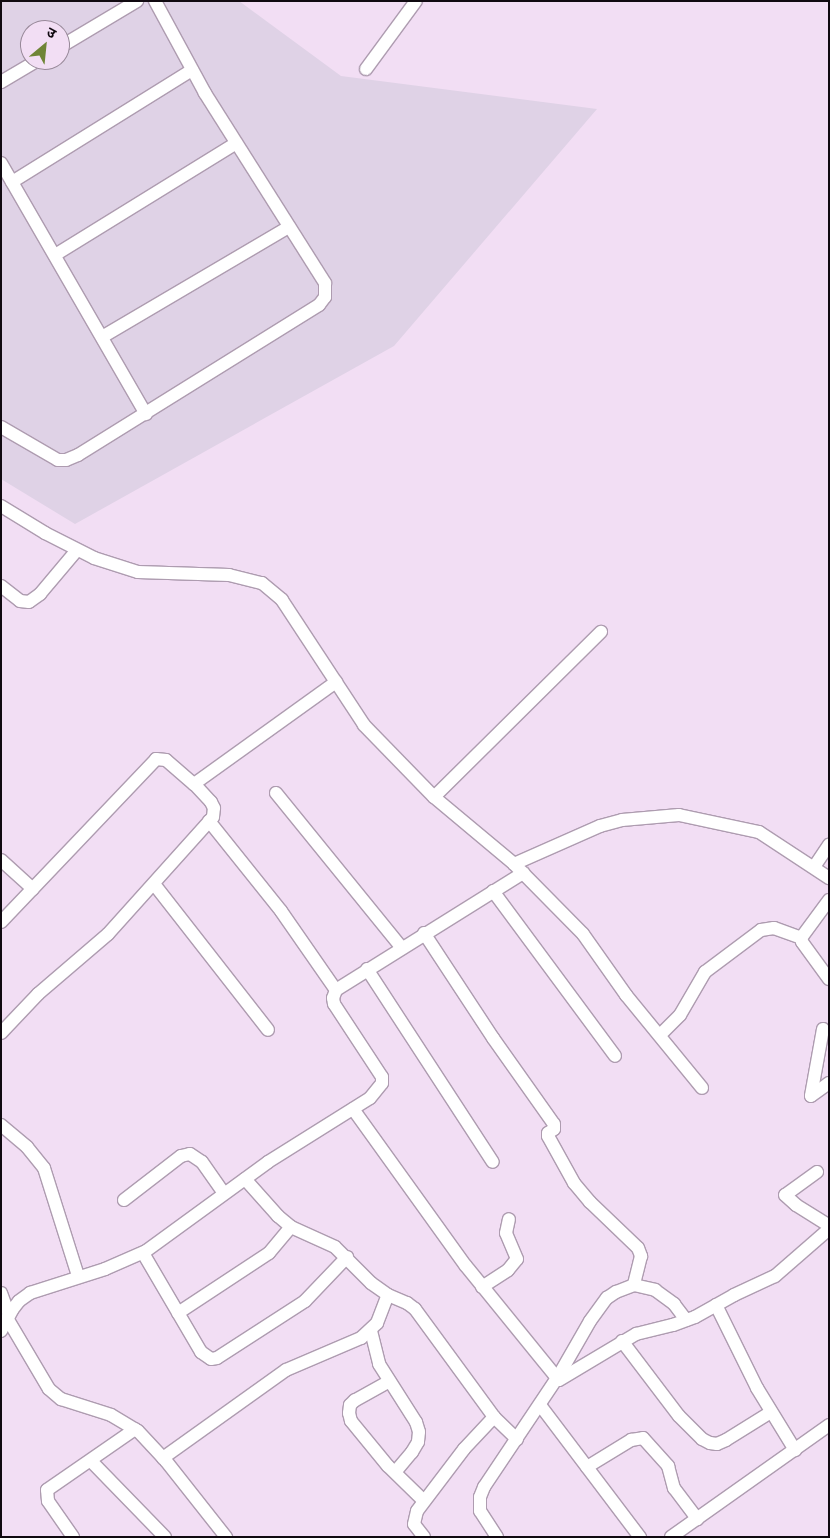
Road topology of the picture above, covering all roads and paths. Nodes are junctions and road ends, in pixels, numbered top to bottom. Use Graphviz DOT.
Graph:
graph roads {
  1 [pos="137,1"];
  2 [pos="155,1"];
  3 [pos="416,1"];
  4 [pos="70,41"];
  5 [pos="366,69"];
  6 [pos="21,70"];
  7 [pos="192,70"];
  8 [pos="1,82"];
  9 [pos="236,143"];
  10 [pos="1,163"];
  11 [pos="12,182"];
  12 [pos="289,226"];
  13 [pos="54,255"];
  14 [pos="102,338"];
  15 [pos="146,414"];
  16 [pos="1,428"];
  17 [pos="1,506"];
  18 [pos="78,550"];
  19 [pos="1,586"];
  20 [pos="601,632"];
  21 [pos="336,682"];
  22 [pos="194,784"];
  23 [pos="276,792"];
  24 [pos="434,797"];
  25 [pos="209,821"];
  26 [pos="829,845"];
  27 [pos="1,860"];
  28 [pos="814,867"];
  29 [pos="519,868"];
  30 [pos="829,878"];
  31 [pos="154,884"];
  32 [pos="33,888"];
  33 [pos="493,891"];
  34 [pos="829,900"];
  35 [pos="1,922"];
  36 [pos="424,933"];
  37 [pos="801,938"];
  38 [pos="402,948"];
  39 [pos="367,969"];
  40 [pos="829,979"];
  41 [pos="336,990"];
  42 [pos="823,1029"];
  43 [pos="268,1030"];
  44 [pos="1,1033"];
  45 [pos="660,1035"];
  46 [pos="615,1056"];
  47 [pos="829,1083"];
  48 [pos="702,1088"];
  49 [pos="352,1109"];
  50 [pos="1,1125"];
  51 [pos="493,1162"];
  52 [pos="817,1172"];
  53 [pos="245,1179"];
  54 [pos="224,1193"];
  55 [pos="124,1200"];
  56 [pos="509,1219"];
  57 [pos="829,1227"];
  58 [pos="291,1228"];
  59 [pos="143,1252"];
  60 [pos="348,1257"];
  61 [pos="78,1276"];
  62 [pos="634,1285"];
  63 [pos="482,1287"];
  64 [pos="1,1293"];
  65 [pos="388,1295"];
  66 [pos="716,1305"];
  67 [pos="178,1313"];
  68 [pos="8,1316"];
  69 [pos="686,1320"];
  70 [pos="1,1331"];
  71 [pos="371,1331"];
  72 [pos="622,1341"];
  73 [pos="556,1380"];
  74 [pos="388,1382"];
  75 [pos="540,1405"];
  76 [pos="771,1412"];
  77 [pos="494,1417"];
  78 [pos="829,1425"];
  79 [pos="135,1429"];
  80 [pos="517,1439"];
  81 [pos="795,1450"];
  82 [pos="163,1458"];
  83 [pos="91,1461"];
  84 [pos="587,1467"];
  85 [pos="395,1472"];
  86 [pos="424,1501"];
  87 [pos="698,1519"];
  88 [pos="73,1537"];
  89 [pos="165,1537"];
  90 [pos="226,1537"];
  91 [pos="424,1537"];
  92 [pos="497,1537"];
  93 [pos="640,1537"];
  94 [pos="671,1537"];
  1 -- 4 [label="street"];
  2 -- 7 [label="street"];
  3 -- 5 [label="street"];
  6 -- 8 [label="street"];
  7 -- 9 [label="street"];
  7 -- 11 [label="street"];
  9 -- 12 [label="street"];
  9 -- 13 [label="street"];
  10 -- 11 [label="street"];
  11 -- 13 [label="street"];
  12 -- 14 [label="street"];
  12 -- 15 [label="street"];
  13 -- 14 [label="street"];
  14 -- 15 [label="street"];
  15 -- 16 [label="street"];
  17 -- 18 [label="street"];
  18 -- 19 [label="street"];
  18 -- 21 [label="street"];
  20 -- 24 [label="street"];
  21 -- 22 [label="street"];
  21 -- 24 [label="street"];
  22 -- 25 [label="street"];
  22 -- 32 [label="street"];
  23 -- 38 [label="street"];
  24 -- 29 [label="street"];
  25 -- 31 [label="street"];
  25 -- 41 [label="street"];
  26 -- 28 [label="street"];
  27 -- 32 [label="street"];
  28 -- 29 [label="street"];
  28 -- 30 [label="street"];
  29 -- 33 [label="street"];
  29 -- 45 [label="street"];
  31 -- 43 [label="street"];
  31 -- 44 [label="street"];
  32 -- 35 [label="street"];
  33 -- 36 [label="street"];
  33 -- 46 [label="street"];
  34 -- 37 [label="street"];
  36 -- 38 [label="street"];
  36 -- 62 [label="street"];
  37 -- 40 [label="street"];
  37 -- 45 [label="street"];
  38 -- 39 [label="street"];
  39 -- 41 [label="street"];
  39 -- 51 [label="street"];
  41 -- 49 [label="street"];
  42 -- 47 [label="street"];
  45 -- 48 [label="street"];
  49 -- 53 [label="street"];
  49 -- 63 [label="street"];
  50 -- 61 [label="street"];
  52 -- 57 [label="street"];
  53 -- 54 [label="street"];
  53 -- 58 [label="street"];
  54 -- 55 [label="street"];
  54 -- 59 [label="street"];
  56 -- 63 [label="street"];
  57 -- 66 [label="street"];
  58 -- 60 [label="street"];
  58 -- 67 [label="street"];
  59 -- 61 [label="street"];
  59 -- 67 [label="street"];
  60 -- 65 [label="street"];
  60 -- 67 [label="street"];
  61 -- 68 [label="street"];
  62 -- 69 [label="street"];
  62 -- 73 [label="street"];
  63 -- 73 [label="street"];
  64 -- 68 [label="street"];
  65 -- 71 [label="street"];
  65 -- 77 [label="street"];
  66 -- 69 [label="street"];
  66 -- 76 [label="street"];
  68 -- 70 [label="street"];
  68 -- 79 [label="street"];
  69 -- 72 [label="street"];
  71 -- 74 [label="street"];
  71 -- 82 [label="street"];
  72 -- 73 [label="street"];
  72 -- 76 [label="street"];
  73 -- 75 [label="street"];
  74 -- 85 [label="street"];
  74 -- 85 [label="street"];
  75 -- 80 [label="street"];
  75 -- 84 [label="street"];
  76 -- 81 [label="street"];
  77 -- 80 [label="street"];
  77 -- 86 [label="street"];
  78 -- 81 [label="street"];
  79 -- 82 [label="street"];
  79 -- 83 [label="street"];
  80 -- 92 [label="street"];
  81 -- 87 [label="street"];
  82 -- 90 [label="street"];
  83 -- 88 [label="street"];
  83 -- 89 [label="street"];
  84 -- 87 [label="street"];
  84 -- 93 [label="street"];
  85 -- 86 [label="street"];
  86 -- 91 [label="street"];
  87 -- 94 [label="street"];
}
